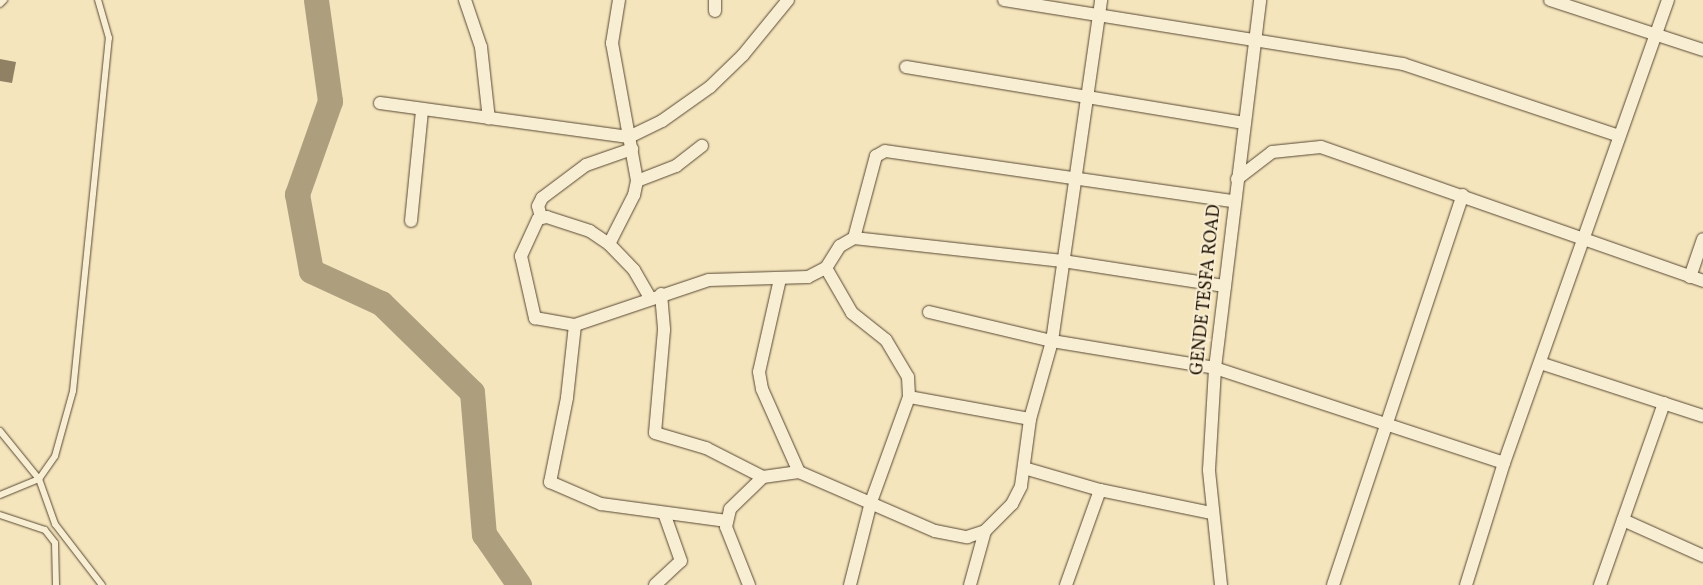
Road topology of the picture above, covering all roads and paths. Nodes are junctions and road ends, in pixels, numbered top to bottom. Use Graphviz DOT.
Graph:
graph roads {
  1 [pos="4,0"];
  2 [pos="98,0"];
  3 [pos="465,0"];
  4 [pos="619,0"];
  5 [pos="788,0"];
  6 [pos="1004,0"];
  7 [pos="1101,0"];
  8 [pos="1260,0"];
  9 [pos="1550,0"];
  10 [pos="1668,0"];
  11 [pos="0,4"];
  12 [pos="1098,16"];
  13 [pos="1656,35"];
  14 [pos="1254,40"];
  15 [pos="1703,50"];
  16 [pos="906,67"];
  17 [pos="1084,98"];
  18 [pos="380,103"];
  19 [pos="422,111"];
  20 [pos="489,119"];
  21 [pos="1244,123"];
  22 [pos="1620,136"];
  23 [pos="631,143"];
  24 [pos="702,146"];
  25 [pos="1237,179"];
  26 [pos="1076,180"];
  27 [pos="637,181"];
  28 [pos="1463,195"];
  29 [pos="1234,201"];
  30 [pos="541,217"];
  31 [pos="412,221"];
  32 [pos="854,238"];
  33 [pos="1703,239"];
  34 [pos="1584,241"];
  35 [pos="609,244"];
  36 [pos="1063,261"];
  37 [pos="826,268"];
  38 [pos="1690,277"];
  39 [pos="780,279"];
  40 [pos="1703,281"];
  41 [pos="1224,286"];
  42 [pos="655,296"];
  43 [pos="929,312"];
  44 [pos="575,325"];
  45 [pos="1052,341"];
  46 [pos="1540,363"];
  47 [pos="1215,368"];
  48 [pos="909,397"];
  49 [pos="1664,403"];
  50 [pos="1703,416"];
  51 [pos="1030,419"];
  52 [pos="1385,422"];
  53 [pos="0,431"];
  54 [pos="1504,463"];
  55 [pos="1024,468"];
  56 [pos="799,472"];
  57 [pos="763,477"];
  58 [pos="39,479"];
  59 [pos="1100,490"];
  60 [pos="0,495"];
  61 [pos="871,502"];
  62 [pos="664,513"];
  63 [pos="1211,513"];
  64 [pos="0,514"];
  65 [pos="727,520"];
  66 [pos="1623,520"];
  67 [pos="986,530"];
  68 [pos="1703,556"];
  69 [pos="56,585"];
  70 [pos="102,585"];
  71 [pos="655,585"];
  72 [pos="749,585"];
  73 [pos="850,585"];
  74 [pos="970,585"];
  75 [pos="1066,585"];
  76 [pos="1220,585"];
  77 [pos="1333,585"];
  78 [pos="1466,585"];
  79 [pos="1600,585"];
  1 -- 11 [label="lane"];
  2 -- 58 [label="lane"];
  3 -- 20 [label="street"];
  4 -- 23 [label="street"];
  5 -- 23 [label="street"];
  6 -- 12 [label="street"];
  7 -- 12 [label="street"];
  8 -- 14 [label="street, GENDE TESFA ROAD"];
  9 -- 13 [label="street"];
  10 -- 13 [label="street"];
  12 -- 14 [label="street"];
  12 -- 17 [label="street"];
  13 -- 15 [label="street"];
  13 -- 22 [label="street"];
  14 -- 21 [label="street, GENDE TESFA ROAD"];
  14 -- 22 [label="street"];
  16 -- 17 [label="street"];
  17 -- 21 [label="street"];
  17 -- 26 [label="street"];
  18 -- 19 [label="street"];
  19 -- 20 [label="street"];
  19 -- 31 [label="street"];
  20 -- 23 [label="street"];
  21 -- 25 [label="street, GENDE TESFA ROAD"];
  22 -- 34 [label="street"];
  23 -- 27 [label="street"];
  23 -- 30 [label="street"];
  24 -- 27 [label="street"];
  25 -- 28 [label="street"];
  25 -- 29 [label="street, GENDE TESFA ROAD"];
  26 -- 29 [label="street"];
  26 -- 32 [label="street"];
  26 -- 36 [label="street"];
  27 -- 35 [label="street"];
  28 -- 34 [label="street"];
  28 -- 52 [label="street"];
  29 -- 41 [label="street, GENDE TESFA ROAD"];
  30 -- 35 [label="street"];
  30 -- 44 [label="street"];
  32 -- 36 [label="street"];
  32 -- 37 [label="street"];
  33 -- 38 [label="street"];
  34 -- 38 [label="street"];
  34 -- 46 [label="street"];
  35 -- 42 [label="street"];
  36 -- 41 [label="street"];
  36 -- 45 [label="street"];
  37 -- 39 [label="street"];
  37 -- 48 [label="street"];
  38 -- 40 [label="street"];
  39 -- 42 [label="street"];
  39 -- 56 [label="street"];
  41 -- 47 [label="street, GENDE TESFA ROAD"];
  42 -- 44 [label="street"];
  42 -- 57 [label="street"];
  43 -- 45 [label="street"];
  44 -- 62 [label="street"];
  45 -- 47 [label="street"];
  45 -- 51 [label="street"];
  46 -- 49 [label="street"];
  46 -- 54 [label="street"];
  47 -- 52 [label="street"];
  47 -- 63 [label="street, GENDE TESFA ROAD"];
  48 -- 51 [label="street"];
  48 -- 61 [label="street"];
  49 -- 50 [label="street"];
  49 -- 66 [label="street"];
  51 -- 55 [label="street"];
  52 -- 54 [label="street"];
  52 -- 77 [label="street"];
  53 -- 58 [label="lane"];
  54 -- 78 [label="street"];
  55 -- 59 [label="street"];
  55 -- 67 [label="street"];
  56 -- 57 [label="street"];
  56 -- 61 [label="street"];
  57 -- 65 [label="street"];
  58 -- 60 [label="lane"];
  58 -- 70 [label="lane"];
  59 -- 63 [label="street"];
  59 -- 75 [label="street"];
  61 -- 67 [label="street"];
  61 -- 73 [label="street"];
  62 -- 65 [label="street"];
  62 -- 71 [label="street"];
  63 -- 76 [label="street, GENDE TESFA ROAD"];
  64 -- 69 [label="lane"];
  65 -- 72 [label="street"];
  66 -- 68 [label="street"];
  66 -- 79 [label="street"];
  67 -- 74 [label="street"];
}
